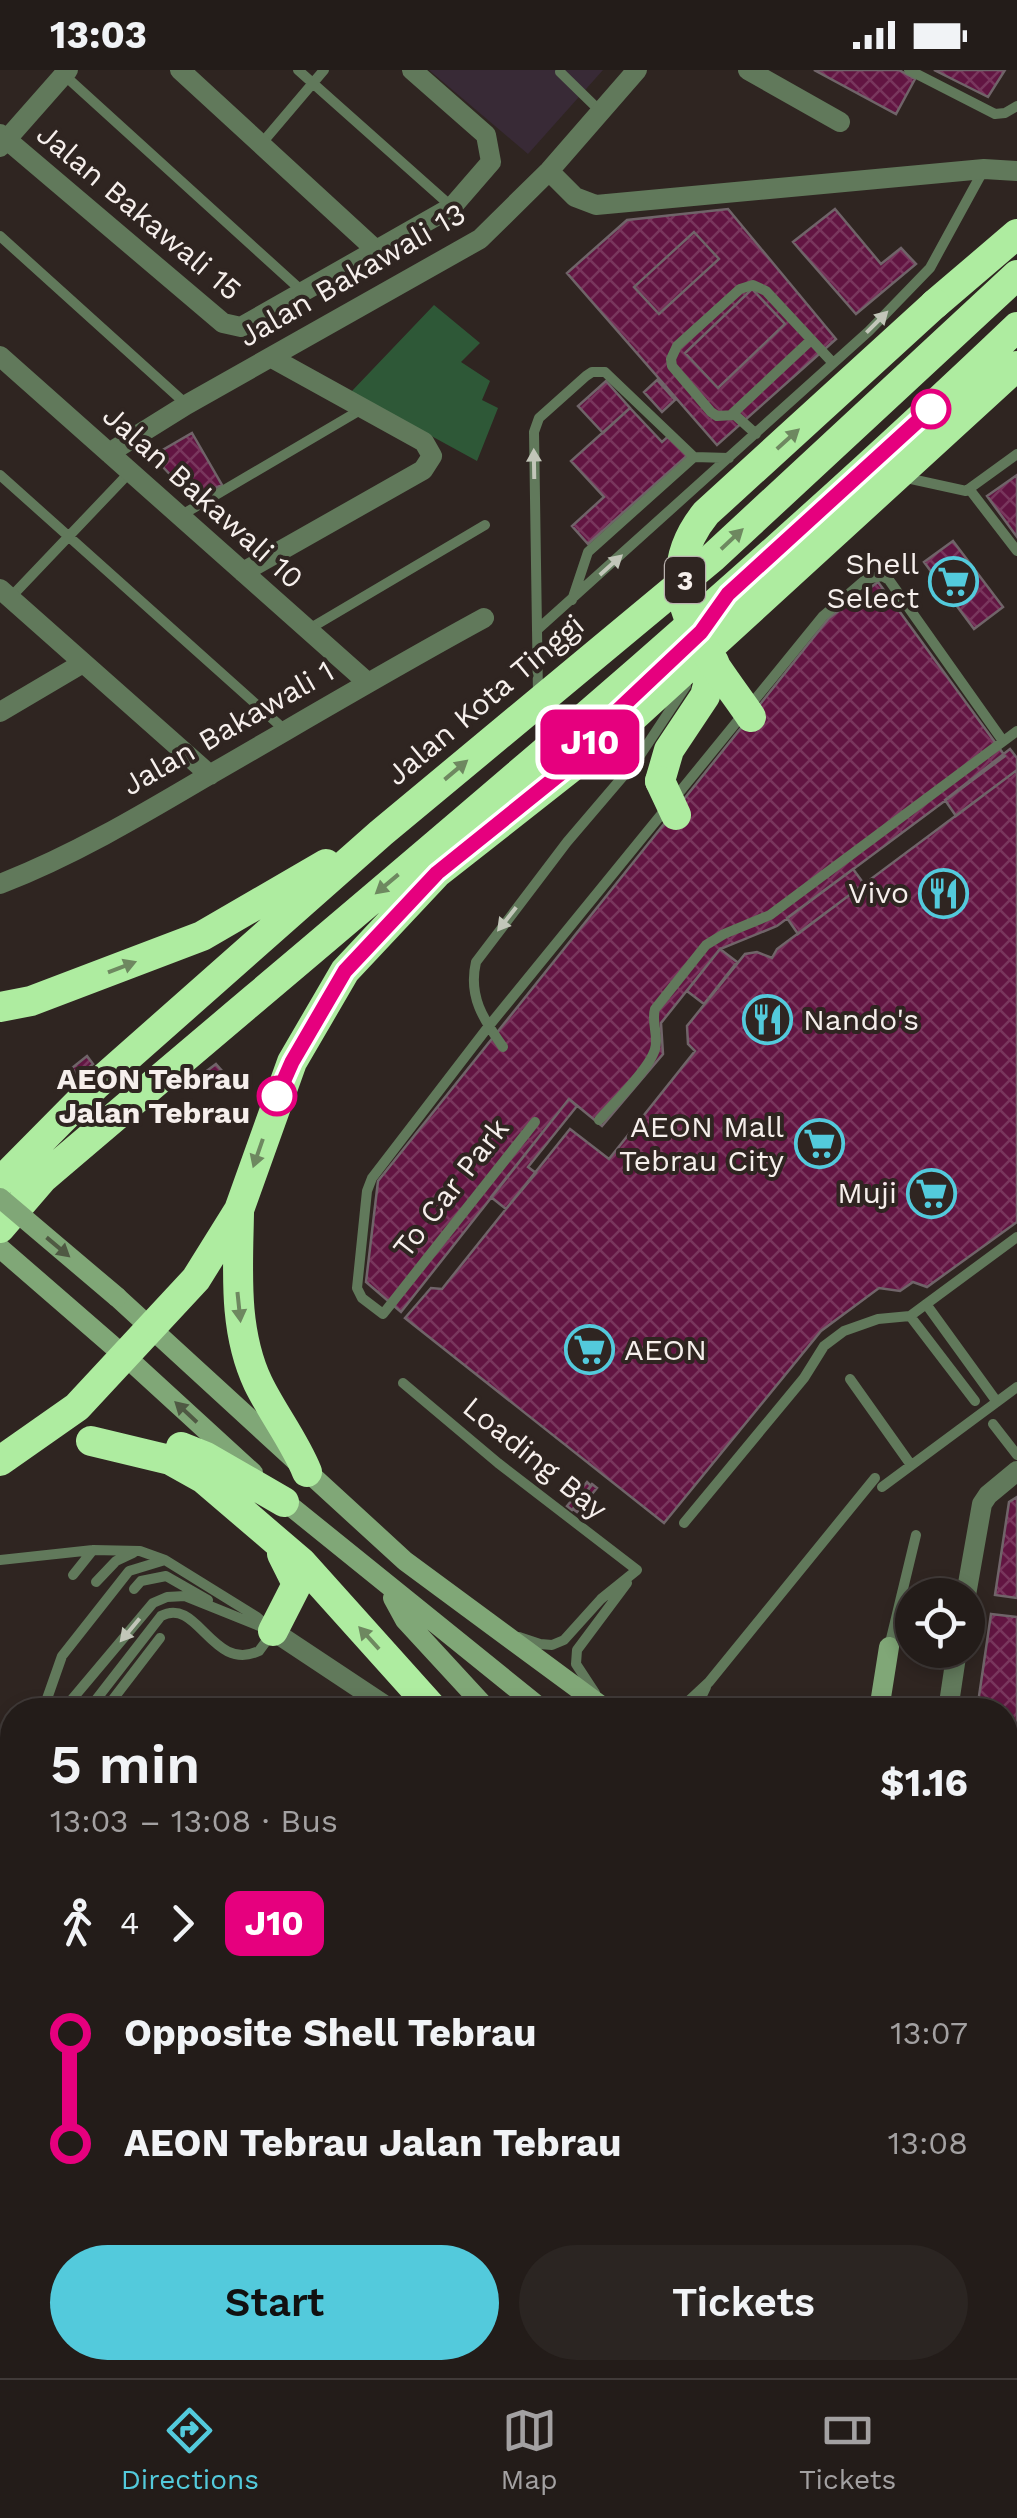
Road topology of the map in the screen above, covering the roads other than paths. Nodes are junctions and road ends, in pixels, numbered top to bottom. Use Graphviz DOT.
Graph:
graph roads {
  1 [pos="180,70"];
  2 [pos="298,70"];
  3 [pos="324,70"];
  4 [pos="412,70"];
  5 [pos="638,70"];
  6 [pos="748,70"];
  7 [pos="908,70"];
  8 [pos="64,72"];
  9 [pos="560,72"];
  10 [pos="314,82"];
  11 [pos="1017,106"];
  12 [pos="601,112"];
  13 [pos="840,122"];
  14 [pos="2,140"];
  15 [pos="262,142"];
  16 [pos="984,169"];
  17 [pos="550,171"];
  18 [pos="1017,171"];
  19 [pos="452,207"];
  20 [pos="1017,234"];
  21 [pos="0,236"];
  22 [pos="376,250"];
  23 [pos="1017,275"];
  24 [pos="302,291"];
  25 [pos="1017,327"];
  26 [pos="811,340"];
  27 [pos="0,356"];
  28 [pos="272,358"];
  29 [pos="833,364"];
  30 [pos="1015,374"];
  31 [pos="186,405"];
  32 [pos="363,408"];
  33 [pos="732,414"];
  34 [pos="756,434"];
  35 [pos="109,453"];
  36 [pos="1017,454"];
  37 [pos="694,457"];
  38 [pos="728,458"];
  39 [pos="130,472"];
  40 [pos="0,475"];
  41 [pos="898,476"];
  42 [pos="970,490"];
  43 [pos="180,516"];
  44 [pos="484,526"];
  45 [pos="68,536"];
  46 [pos="1017,552"];
  47 [pos="243,572"];
  48 [pos="5,594"];
  49 [pos="728,594"];
  50 [pos="572,601"];
  51 [pos="484,618"];
  52 [pos="308,629"];
  53 [pos="538,630"];
  54 [pos="713,655"];
  55 [pos="83,662"];
  56 [pos="366,682"];
  57 [pos="538,701"];
  58 [pos="0,712"];
  59 [pos="751,717"];
  60 [pos="1017,731"];
  61 [pos="287,732"];
  62 [pos="1002,742"];
  63 [pos="570,766"];
  64 [pos="210,775"];
  65 [pos="931,796"];
  66 [pos="939,807"];
  67 [pos="676,815"];
  68 [pos="381,833"];
  69 [pos="0,884"];
  70 [pos="31,1001"];
  71 [pos="0,1007"];
  72 [pos="0,1021"];
  73 [pos="488,1027"];
  74 [pos="502,1047"];
  75 [pos="599,1120"];
  76 [pos="535,1122"];
  77 [pos="0,1182"];
  78 [pos="0,1198"];
  79 [pos="239,1210"];
  80 [pos="0,1228"];
  81 [pos="1017,1238"];
  82 [pos="0,1248"];
  83 [pos="926,1304"];
  84 [pos="910,1316"];
  85 [pos="150,1328"];
  86 [pos="124,1356"];
  87 [pos="850,1379"];
  88 [pos="403,1383"];
  89 [pos="1017,1387"];
  90 [pos="975,1401"];
  91 [pos="997,1402"];
  92 [pos="993,1424"];
  93 [pos="91,1441"];
  94 [pos="1017,1455"];
  95 [pos="7,1458"];
  96 [pos="912,1466"];
  97 [pos="1017,1471"];
  98 [pos="307,1472"];
  99 [pos="284,1502"];
  100 [pos="684,1522"];
  101 [pos="916,1535"];
  102 [pos="273,1537"];
  103 [pos="93,1550"];
  104 [pos="140,1551"];
  105 [pos="0,1560"];
  106 [pos="166,1560"];
  107 [pos="637,1570"];
  108 [pos="73,1575"];
  109 [pos="969,1578"];
  110 [pos="96,1582"];
  111 [pos="387,1587"];
  112 [pos="134,1589"];
  113 [pos="258,1626"];
  114 [pos="496,1629"];
  115 [pos="160,1638"];
  116 [pos="889,1647"];
  117 [pos="955,1668"];
  118 [pos="709,1682"];
  119 [pos="47,1698"];
  120 [pos="73,1698"];
  121 [pos="97,1698"];
  122 [pos="115,1698"];
  123 [pos="359,1698"];
  124 [pos="423,1698"];
  125 [pos="476,1698"];
  126 [pos="528,1698"];
  127 [pos="591,1698"];
  128 [pos="599,1698"];
  129 [pos="692,1698"];
  130 [pos="700,1698"];
  131 [pos="881,1698"];
  132 [pos="950,1698"];
  1 -- 15 [label="street"];
  2 -- 10 [label="lane"];
  3 -- 10 [label="lane"];
  4 -- 19 [label="street"];
  5 -- 12 [label="street, Jalan Bakawali 13"];
  6 -- 13 [label="street"];
  7 -- 11 [label="lane"];
  8 -- 14 [label="street"];
  8 -- 24 [label="lane"];
  9 -- 12 [label="lane"];
  10 -- 15 [label="lane"];
  10 -- 19 [label="lane"];
  12 -- 17 [label="street, Jalan Bakawali 13"];
  14 -- 24 [label="street, Jalan Bakawali 15"];
  15 -- 22 [label="street"];
  16 -- 17 [label="street"];
  16 -- 18 [label="street"];
  29 -- 16 [label="lane, one-way"];
  17 -- 28 [label="street, Jalan Bakawali 13"];
  19 -- 22 [label="street"];
  54 -- 20 [label="highway, one-way, bridge"];
  21 -- 31 [label="lane"];
  22 -- 24 [label="street"];
  57 -- 23 [label="highway, Jalan Kota Tinggi / 3, one-way"];
  25 -- 49 [label="highway, 3"];
  26 -- 29 [label="lane"];
  26 -- 33 [label="lane"];
  26 -- 33 [label="lane"];
  27 -- 35 [label="street, Jalan Bakawali 10"];
  28 -- 31 [label="street, Jalan Bakawali 13"];
  28 -- 32 [label="street"];
  29 -- 34 [label="lane"];
  30 -- 41 [label="highway"];
  31 -- 35 [label="street, Jalan Bakawali 13"];
  32 -- 43 [label="lane"];
  32 -- 47 [label="street"];
  33 -- 34 [label="lane"];
  34 -- 38 [label="lane"];
  35 -- 39 [label="street, Jalan Bakawali 10"];
  36 -- 42 [label="lane"];
  37 -- 38 [label="lane"];
  37 -- 50 [label="lane"];
  53 -- 37 [label="lane, one-way"];
  50 -- 38 [label="lane, one-way"];
  39 -- 43 [label="street, Jalan Bakawali 10"];
  39 -- 45 [label="lane"];
  40 -- 45 [label="lane"];
  41 -- 42 [label="lane"];
  41 -- 54 [label="highway"];
  42 -- 46 [label="lane"];
  43 -- 47 [label="street, Jalan Bakawali 10"];
  44 -- 52 [label="lane"];
  45 -- 48 [label="lane"];
  45 -- 61 [label="lane"];
  47 -- 52 [label="street, Jalan Bakawali 10"];
  48 -- 55 [label="street"];
  49 -- 63 [label="highway"];
  49 -- 80 [label="highway, 3, one-way"];
  50 -- 53 [label="lane"];
  51 -- 56 [label="street, Jalan Bakawali 1"];
  52 -- 56 [label="street, Jalan Bakawali 10"];
  53 -- 57 [label="lane"];
  54 -- 59 [label="highway, bridge"];
  54 -- 63 [label="highway"];
  54 -- 67 [label="highway, bridge"];
  54 -- 73 [label="lane, one-way"];
  55 -- 58 [label="street"];
  55 -- 64 [label="street"];
  56 -- 61 [label="street, Jalan Bakawali 1"];
  68 -- 57 [label="highway, Jalan Kota Tinggi / 3, one-way"];
  60 -- 62 [label="lane"];
  61 -- 64 [label="street, Jalan Bakawali 1"];
  62 -- 65 [label="lane"];
  62 -- 73 [label="lane"];
  63 -- 79 [label="highway, one-way"];
  64 -- 69 [label="street, Jalan Bakawali 1"];
  65 -- 66 [label="lane"];
  65 -- 75 [label="lane"];
  70 -- 68 [label="highway, one-way"];
  68 -- 77 [label="highway, Jalan Kota Tinggi / 3"];
  70 -- 71 [label="highway"];
  70 -- 72 [label="highway"];
  73 -- 74 [label="lane"];
  73 -- 76 [label="lane, To Car Park"];
  78 -- 85 [label="main road, one-way, bridge"];
  79 -- 85 [label="highway"];
  79 -- 98 [label="highway, one-way"];
  81 -- 83 [label="lane"];
  82 -- 86 [label="main road"];
  83 -- 84 [label="lane"];
  83 -- 91 [label="lane"];
  84 -- 90 [label="lane"];
  84 -- 100 [label="lane"];
  85 -- 86 [label="highway"];
  85 -- 98 [label="main road"];
  86 -- 95 [label="highway"];
  99 -- 86 [label="main road, one-way"];
  87 -- 96 [label="lane"];
  88 -- 107 [label="lane, Loading Bay"];
  89 -- 91 [label="lane"];
  91 -- 96 [label="lane"];
  92 -- 94 [label="lane"];
  93 -- 95 [label="highway"];
  93 -- 99 [label="highway"];
  93 -- 102 [label="highway"];
  96 -- 118 [label="lane"];
  97 -- 109 [label="street"];
  98 -- 114 [label="main road"];
  99 -- 111 [label="main road"];
  101 -- 116 [label="lane"];
  102 -- 113 [label="highway"];
  124 -- 102 [label="highway, one-way"];
  103 -- 104 [label="lane"];
  103 -- 105 [label="lane"];
  103 -- 108 [label="lane"];
  104 -- 106 [label="lane"];
  104 -- 110 [label="lane"];
  106 -- 113 [label="lane"];
  106 -- 119 [label="lane"];
  107 -- 114 [label="lane"];
  107 -- 128 [label="lane"];
  111 -- 125 [label="main road"];
  111 -- 126 [label="main road"];
  112 -- 113 [label="lane"];
  113 -- 120 [label="lane, one-way"];
  113 -- 121 [label="lane"];
  113 -- 123 [label="street"];
  114 -- 127 [label="main road"];
  115 -- 122 [label="lane"];
  116 -- 131 [label="main road"];
  117 -- 132 [label="street"];
  118 -- 129 [label="lane"];
  118 -- 130 [label="lane"];
}
